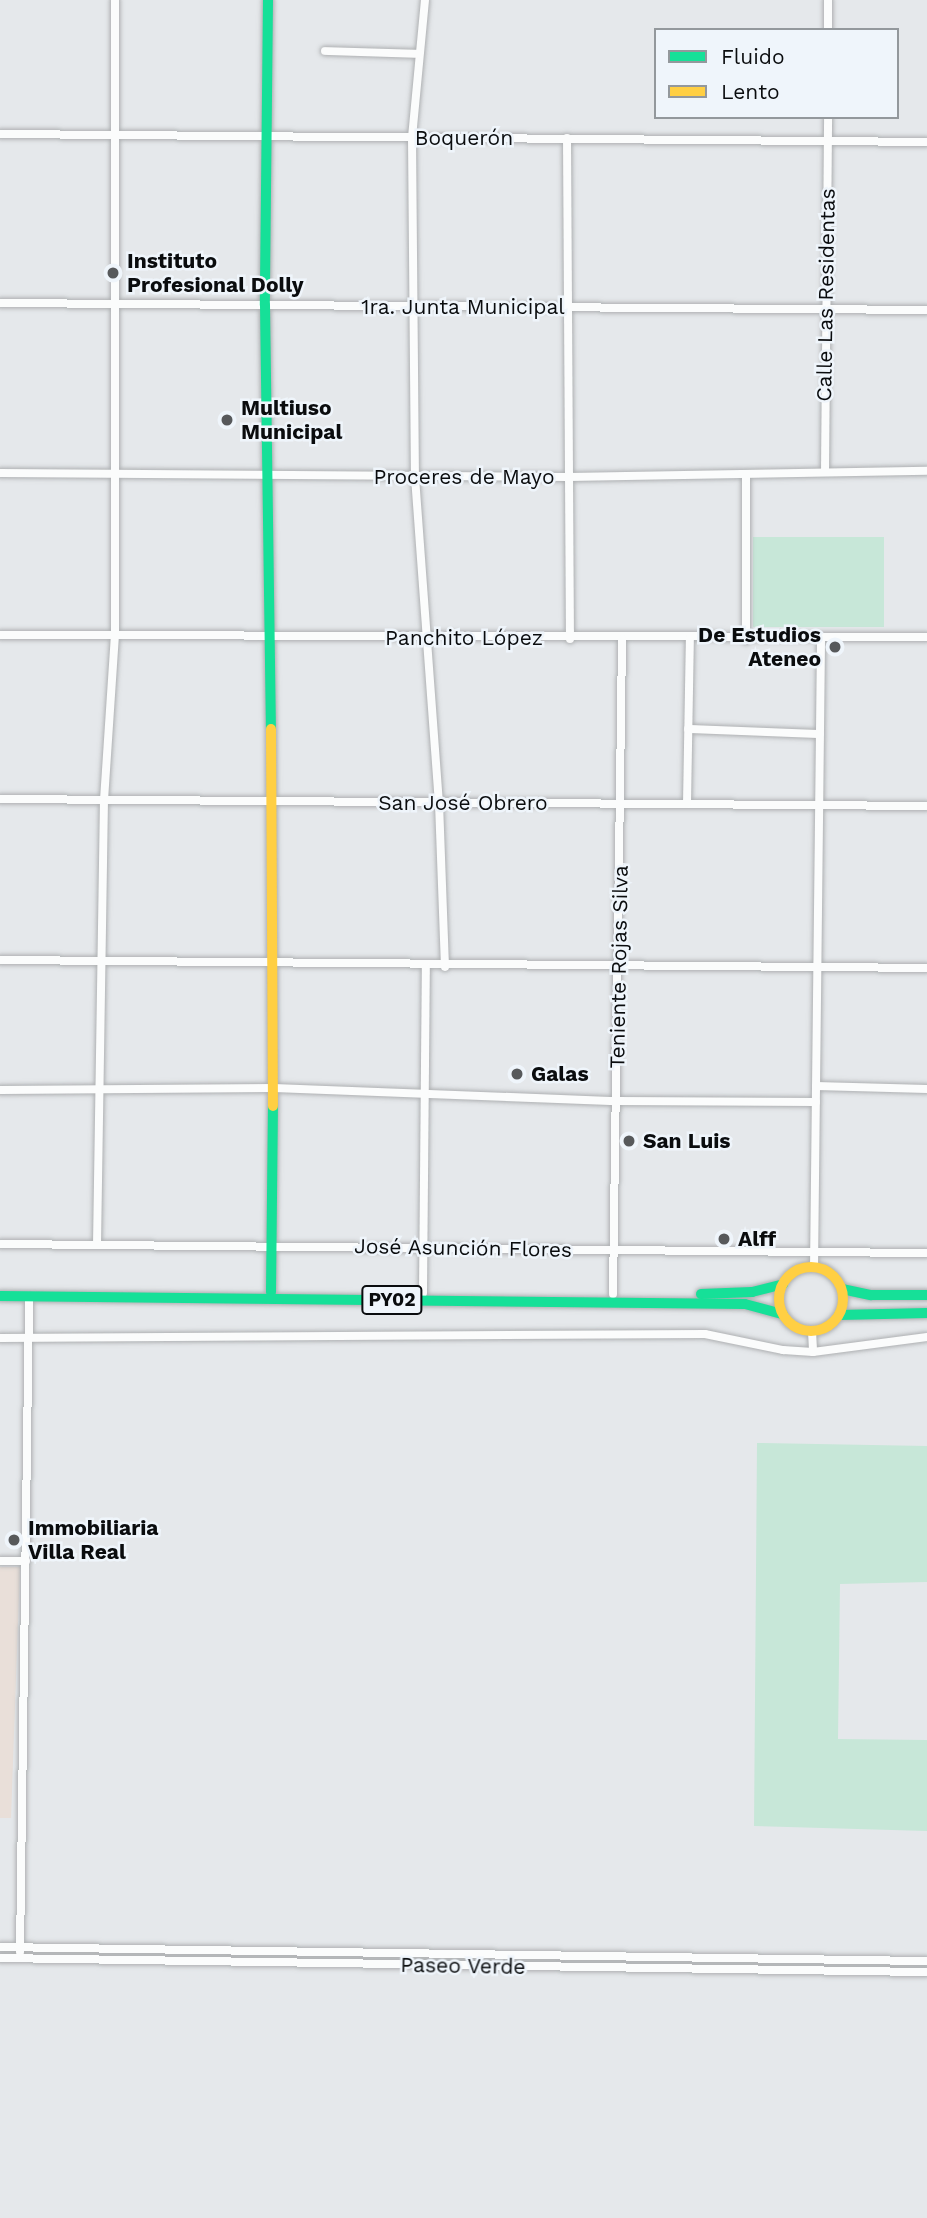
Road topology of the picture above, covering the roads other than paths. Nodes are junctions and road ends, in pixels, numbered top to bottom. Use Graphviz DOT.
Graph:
graph roads {
  1 [pos="115,0"];
  2 [pos="268,0"];
  3 [pos="425,0"];
  4 [pos="828,0"];
  5 [pos="828,28"];
  6 [pos="325,51"];
  7 [pos="419,54"];
  8 [pos="828,119"];
  9 [pos="0,134"];
  10 [pos="112,135"];
  11 [pos="266,136"];
  12 [pos="412,138"];
  13 [pos="567,138"];
  14 [pos="927,142"];
  15 [pos="828,143"];
  16 [pos="0,303"];
  17 [pos="113,303"];
  18 [pos="265,305"];
  19 [pos="413,306"];
  20 [pos="568,307"];
  21 [pos="826,309"];
  22 [pos="927,310"];
  23 [pos="927,471"];
  24 [pos="825,472"];
  25 [pos="0,473"];
  26 [pos="113,473"];
  27 [pos="746,474"];
  28 [pos="270,475"];
  29 [pos="415,477"];
  30 [pos="569,477"];
  31 [pos="0,635"];
  32 [pos="115,635"];
  33 [pos="271,637"];
  34 [pos="424,638"];
  35 [pos="927,638"];
  36 [pos="570,639"];
  37 [pos="622,639"];
  38 [pos="690,639"];
  39 [pos="746,640"];
  40 [pos="821,640"];
  41 [pos="688,729"];
  42 [pos="820,734"];
  43 [pos="0,799"];
  44 [pos="104,800"];
  45 [pos="274,802"];
  46 [pos="439,803"];
  47 [pos="621,804"];
  48 [pos="687,804"];
  49 [pos="819,806"];
  50 [pos="927,806"];
  51 [pos="0,960"];
  52 [pos="100,962"];
  53 [pos="275,963"];
  54 [pos="619,963"];
  55 [pos="426,967"];
  56 [pos="445,967"];
  57 [pos="817,967"];
  58 [pos="927,968"];
  59 [pos="816,1086"];
  60 [pos="274,1088"];
  61 [pos="927,1089"];
  62 [pos="0,1090"];
  63 [pos="98,1091"];
  64 [pos="428,1094"];
  65 [pos="617,1101"];
  66 [pos="816,1102"];
  67 [pos="0,1244"];
  68 [pos="97,1245"];
  69 [pos="272,1246"];
  70 [pos="422,1248"];
  71 [pos="614,1249"];
  72 [pos="814,1252"];
  73 [pos="927,1253"];
  74 [pos="814,1268"];
  75 [pos="783,1284"];
  76 [pos="0,1289"];
  77 [pos="842,1289"];
  78 [pos="271,1292"];
  79 [pos="423,1293"];
  80 [pos="613,1294"];
  81 [pos="927,1295"];
  82 [pos="0,1296"];
  83 [pos="29,1297"];
  84 [pos="927,1313"];
  85 [pos="783,1314"];
  86 [pos="839,1315"];
  87 [pos="812,1331"];
  88 [pos="28,1336"];
  89 [pos="927,1337"];
  90 [pos="0,1338"];
  91 [pos="813,1352"];
  92 [pos="0,1561"];
  93 [pos="26,1561"];
  94 [pos="0,1947"];
  95 [pos="20,1947"];
  96 [pos="243,1950"];
  97 [pos="465,1954"];
  98 [pos="0,1958"];
  99 [pos="744,1958"];
  100 [pos="20,1959"];
  101 [pos="927,1961"];
  102 [pos="243,1962"];
  103 [pos="464,1966"];
  104 [pos="744,1970"];
  105 [pos="927,1972"];
  1 -- 10 [label="street"];
  2 -- 11 [label="main road"];
  3 -- 7 [label="street"];
  4 -- 5 [label="street"];
  6 -- 7 [label="street"];
  7 -- 12 [label="street"];
  8 -- 15 [label="street, Calle Las Residentas"];
  9 -- 10 [label="street, Boquerón"];
  10 -- 11 [label="street, Boquerón"];
  10 -- 17 [label="street"];
  11 -- 12 [label="street, Boquerón"];
  11 -- 18 [label="main road"];
  12 -- 13 [label="street, Boquerón"];
  12 -- 19 [label="street"];
  13 -- 15 [label="street, Boquerón"];
  13 -- 20 [label="street"];
  14 -- 15 [label="street, Boquerón"];
  15 -- 21 [label="street, Calle Las Residentas"];
  16 -- 17 [label="street, 1ra. Junta Municipal"];
  17 -- 18 [label="street, 1ra. Junta Municipal"];
  17 -- 26 [label="street"];
  18 -- 19 [label="street, 1ra. Junta Municipal"];
  18 -- 28 [label="main road"];
  19 -- 20 [label="street, 1ra. Junta Municipal"];
  19 -- 29 [label="street"];
  20 -- 21 [label="street, 1ra. Junta Municipal"];
  20 -- 30 [label="street"];
  21 -- 22 [label="street, 1ra. Junta Municipal"];
  21 -- 24 [label="street, Calle Las Residentas"];
  23 -- 24 [label="street, Proceres de Mayo"];
  24 -- 27 [label="street, Proceres de Mayo"];
  25 -- 26 [label="street, Proceres de Mayo"];
  26 -- 28 [label="street, Proceres de Mayo"];
  26 -- 32 [label="street"];
  27 -- 30 [label="street, Proceres de Mayo"];
  27 -- 39 [label="street"];
  28 -- 29 [label="street, Proceres de Mayo"];
  28 -- 33 [label="main road"];
  29 -- 30 [label="street, Proceres de Mayo"];
  29 -- 34 [label="street"];
  30 -- 36 [label="street"];
  31 -- 32 [label="street, Panchito López"];
  32 -- 33 [label="street, Panchito López"];
  32 -- 44 [label="street"];
  33 -- 34 [label="street, Panchito López"];
  33 -- 45 [label="main road"];
  34 -- 36 [label="street, Panchito López"];
  34 -- 46 [label="street"];
  35 -- 40 [label="street, Panchito López"];
  36 -- 37 [label="street, Panchito López"];
  37 -- 38 [label="street, Panchito López"];
  37 -- 47 [label="street, Teniente Rojas Silva"];
  38 -- 39 [label="street, Panchito López"];
  38 -- 41 [label="street"];
  39 -- 40 [label="street, Panchito López"];
  40 -- 42 [label="street"];
  41 -- 42 [label="street"];
  41 -- 48 [label="street"];
  42 -- 49 [label="street"];
  43 -- 44 [label="street, San José Obrero"];
  44 -- 45 [label="street, San José Obrero"];
  44 -- 52 [label="street"];
  45 -- 46 [label="street, San José Obrero"];
  45 -- 53 [label="main road"];
  46 -- 47 [label="street, San José Obrero"];
  46 -- 56 [label="street"];
  47 -- 48 [label="street, San José Obrero"];
  47 -- 54 [label="street, Teniente Rojas Silva"];
  48 -- 49 [label="street, San José Obrero"];
  49 -- 50 [label="street, San José Obrero"];
  49 -- 57 [label="street"];
  51 -- 52 [label="street"];
  52 -- 53 [label="street"];
  52 -- 63 [label="street"];
  53 -- 55 [label="street"];
  53 -- 60 [label="main road"];
  54 -- 56 [label="street"];
  54 -- 57 [label="street"];
  54 -- 65 [label="street, Teniente Rojas Silva"];
  55 -- 56 [label="street"];
  55 -- 64 [label="street"];
  57 -- 58 [label="street"];
  57 -- 59 [label="street"];
  59 -- 61 [label="street"];
  59 -- 66 [label="street"];
  60 -- 63 [label="street"];
  60 -- 64 [label="street"];
  60 -- 69 [label="main road"];
  62 -- 63 [label="street"];
  63 -- 68 [label="street"];
  64 -- 65 [label="street"];
  64 -- 70 [label="street"];
  65 -- 66 [label="street"];
  65 -- 71 [label="street, Teniente Rojas Silva"];
  66 -- 72 [label="street"];
  67 -- 68 [label="street, José Asunción Flores"];
  68 -- 69 [label="street, José Asunción Flores"];
  69 -- 70 [label="street, José Asunción Flores"];
  69 -- 78 [label="main road"];
  70 -- 71 [label="street, José Asunción Flores"];
  70 -- 79 [label="street"];
  71 -- 72 [label="street, José Asunción Flores"];
  71 -- 80 [label="street, Teniente Rojas Silva"];
  72 -- 73 [label="street, José Asunción Flores"];
  72 -- 74 [label="street"];
  74 -- 75 [label="main road, PY02"];
  74 -- 77 [label="main road"];
  75 -- 80 [label="main road, PY02"];
  75 -- 85 [label="main road"];
  76 -- 78 [label="main road, PY02"];
  77 -- 81 [label="main road"];
  77 -- 86 [label="main road"];
  78 -- 79 [label="main road, PY02"];
  79 -- 80 [label="main road, PY02"];
  82 -- 83 [label="main road, PY02"];
  83 -- 85 [label="main road, PY02"];
  83 -- 88 [label="street"];
  84 -- 86 [label="main road"];
  85 -- 87 [label="main road, PY02"];
  86 -- 87 [label="main road"];
  87 -- 91 [label="street"];
  88 -- 90 [label="street"];
  88 -- 91 [label="street"];
  88 -- 93 [label="street"];
  89 -- 91 [label="street"];
  92 -- 93 [label="street"];
  93 -- 95 [label="street"];
  94 -- 95 [label="street, Paseo Verde"];
  95 -- 96 [label="street, Paseo Verde"];
  95 -- 100 [label="street"];
  96 -- 97 [label="street, Paseo Verde"];
  96 -- 102 [label="street"];
  97 -- 99 [label="street, Paseo Verde"];
  97 -- 103 [label="street"];
  98 -- 100 [label="street, Paseo Verde"];
  99 -- 101 [label="street, Paseo Verde"];
  99 -- 104 [label="street"];
  100 -- 102 [label="street, Paseo Verde"];
  102 -- 103 [label="street, Paseo Verde"];
  103 -- 104 [label="street, Paseo Verde"];
  104 -- 105 [label="street, Paseo Verde"];
}
